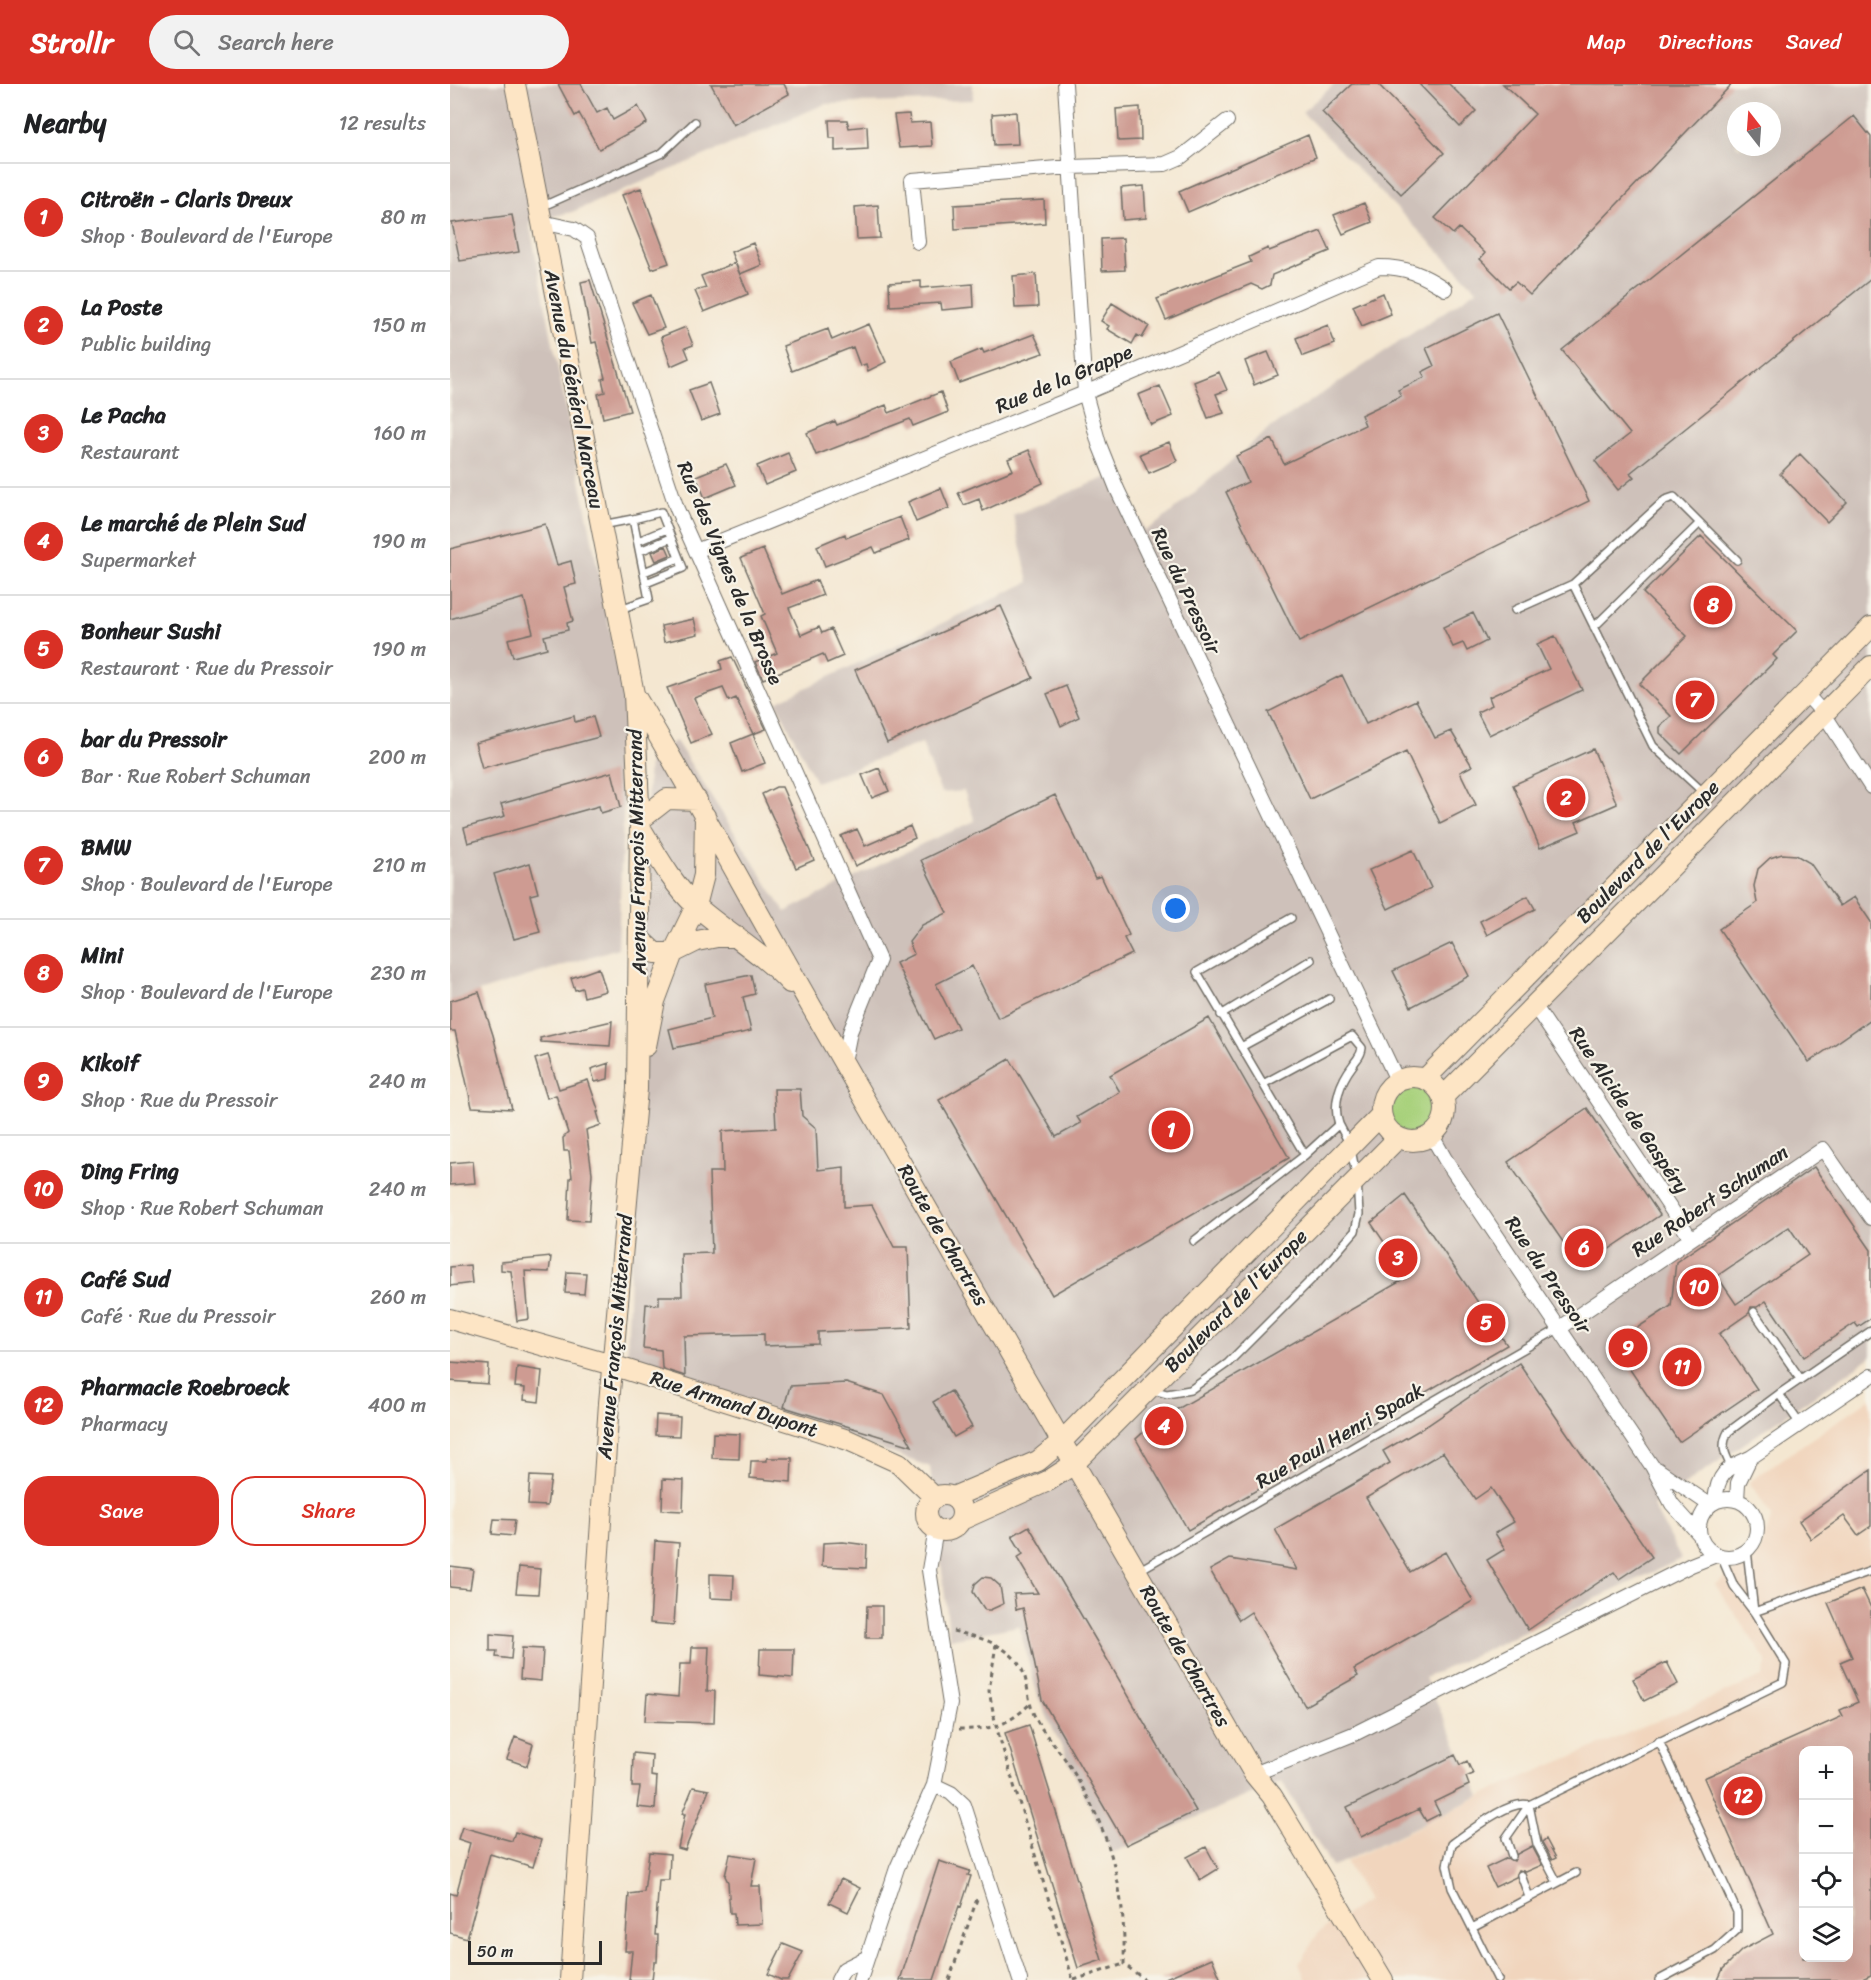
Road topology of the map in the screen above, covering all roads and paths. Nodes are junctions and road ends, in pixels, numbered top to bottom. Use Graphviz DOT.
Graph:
graph roads {
  1 [pos="514,84"];
  2 [pos="1065,84"];
  3 [pos="1227,121"];
  4 [pos="695,122"];
  5 [pos="1070,167"];
  6 [pos="540,215"];
  7 [pos="918,242"];
  8 [pos="1445,289"];
  9 [pos="1085,393"];
  10 [pos="633,519"];
  11 [pos="1700,523"];
  12 [pos="601,525"];
  13 [pos="667,529"];
  14 [pos="671,538"];
  15 [pos="638,541"];
  16 [pos="640,551"];
  17 [pos="696,551"];
  18 [pos="679,558"];
  19 [pos="1737,560"];
  20 [pos="644,572"];
  21 [pos="646,583"];
  22 [pos="1573,584"];
  23 [pos="617,609"];
  24 [pos="1515,610"];
  25 [pos="1594,627"];
  26 [pos="1871,627"];
  27 [pos="1871,666"];
  28 [pos="1805,693"];
  29 [pos="634,694"];
  30 [pos="1824,714"];
  31 [pos="1871,787"];
  32 [pos="1705,794"];
  33 [pos="701,807"];
  34 [pos="640,823"];
  35 [pos="696,906"];
  36 [pos="1291,918"];
  37 [pos="738,937"];
  38 [pos="639,938"];
  39 [pos="673,953"];
  40 [pos="1311,960"];
  41 [pos="1329,999"];
  42 [pos="1534,1005"];
  43 [pos="811,1007"];
  44 [pos="1221,1015"];
  45 [pos="1241,1047"];
  46 [pos="844,1062"];
  47 [pos="1426,1078"];
  48 [pos="1397,1080"];
  49 [pos="1263,1084"];
  50 [pos="637,1089"];
  51 [pos="1443,1097"];
  52 [pos="1381,1115"];
  53 [pos="1339,1124"];
  54 [pos="1432,1136"];
  55 [pos="1398,1138"];
  56 [pos="1350,1145"];
  57 [pos="1305,1155"];
  58 [pos="1357,1179"];
  59 [pos="1871,1218"];
  60 [pos="1690,1237"];
  61 [pos="1194,1241"];
  62 [pos="1754,1312"];
  63 [pos="450,1319"];
  64 [pos="1560,1328"];
  65 [pos="1871,1331"];
  66 [pos="1160,1341"];
  67 [pos="1178,1359"];
  68 [pos="612,1365"];
  69 [pos="1871,1376"];
  70 [pos="1800,1378"];
  71 [pos="1148,1389"];
  72 [pos="1779,1394"];
  73 [pos="1800,1424"];
  74 [pos="1061,1442"];
  75 [pos="1750,1458"];
  76 [pos="1074,1464"];
  77 [pos="1652,1466"];
  78 [pos="1731,1466"];
  79 [pos="944,1497"];
  80 [pos="1737,1500"];
  81 [pos="1713,1503"];
  82 [pos="961,1520"];
  83 [pos="936,1529"];
  84 [pos="1701,1539"];
  85 [pos="1747,1550"];
  86 [pos="1719,1556"];
  87 [pos="1691,1565"];
  88 [pos="1871,1571"];
  89 [pos="1136,1573"];
  90 [pos="1754,1612"];
  91 [pos="939,1627"];
  92 [pos="996,1642"];
  93 [pos="1032,1701"];
  94 [pos="996,1726"];
  95 [pos="945,1729"];
  96 [pos="1659,1742"];
  97 [pos="1254,1774"];
  98 [pos="934,1785"];
  99 [pos="1529,1805"];
  100 [pos="1512,1856"];
  101 [pos="1576,1872"];
  102 [pos="986,1874"];
  103 [pos="1521,1875"];
  104 [pos="1557,1882"];
  105 [pos="1529,1897"];
  106 [pos="1472,1928"];
  107 [pos="1344,1930"];
  108 [pos="866,1958"];
  109 [pos="1124,1964"];
  110 [pos="570,1980"];
  111 [pos="838,1980"];
  112 [pos="860,1980"];
  113 [pos="949,1980"];
  114 [pos="1020,1980"];
  115 [pos="1073,1980"];
  116 [pos="1145,1980"];
  117 [pos="1370,1980"];
  118 [pos="1383,1980"];
  119 [pos="1498,1980"];
  120 [pos="1659,1980"];
  1 -- 6 [label="main road, Avenue du Général Marceau"];
  2 -- 5 [label="street, Rue du Pressoir"];
  3 -- 5 [label="street"];
  4 -- 6 [label="lane"];
  5 -- 7 [label="street"];
  5 -- 9 [label="street, Rue du Pressoir"];
  6 -- 12 [label="main road, Avenue du Général Marceau"];
  6 -- 17 [label="street, Rue des Vignes de la Brosse"];
  8 -- 9 [label="street, Rue de la Grappe"];
  9 -- 17 [label="street, Rue de la Grappe"];
  9 -- 48 [label="street, Rue du Pressoir"];
  10 -- 12 [label="lane"];
  10 -- 13 [label="lane"];
  10 -- 15 [label="lane"];
  11 -- 19 [label="lane"];
  11 -- 22 [label="lane"];
  11 -- 25 [label="lane"];
  12 -- 23 [label="main road, Avenue du Général Marceau"];
  13 -- 14 [label="lane"];
  13 -- 15 [label="lane"];
  14 -- 16 [label="lane"];
  14 -- 18 [label="lane"];
  15 -- 16 [label="lane"];
  16 -- 20 [label="lane"];
  17 -- 46 [label="street, Rue des Vignes de la Brosse"];
  18 -- 20 [label="lane"];
  18 -- 21 [label="lane"];
  20 -- 21 [label="lane"];
  21 -- 23 [label="lane"];
  22 -- 24 [label="lane"];
  22 -- 25 [label="lane"];
  23 -- 29 [label="main road, Avenue du Général Marceau"];
  25 -- 32 [label="lane"];
  26 -- 28 [label="main road, Boulevard de l'Europe"];
  27 -- 30 [label="main road, Boulevard de l'Europe"];
  28 -- 30 [label="street"];
  28 -- 32 [label="main road, Boulevard de l'Europe"];
  29 -- 33 [label="main road, Route de Chartres"];
  29 -- 34 [label="main road, Avenue François Mitterrand"];
  30 -- 31 [label="street"];
  30 -- 42 [label="main road, Boulevard de l'Europe"];
  32 -- 47 [label="main road, Boulevard de l'Europe"];
  33 -- 34 [label="main road"];
  33 -- 35 [label="main road"];
  33 -- 43 [label="main road, Route de Chartres"];
  34 -- 35 [label="main road"];
  34 -- 38 [label="main road, Avenue François Mitterrand"];
  35 -- 37 [label="main road"];
  35 -- 39 [label="main road"];
  36 -- 44 [label="lane"];
  37 -- 39 [label="main road"];
  37 -- 43 [label="main road"];
  38 -- 39 [label="main road"];
  38 -- 50 [label="main road, Avenue François Mitterrand"];
  39 -- 50 [label="main road"];
  40 -- 44 [label="lane"];
  41 -- 45 [label="lane"];
  42 -- 51 [label="main road, Boulevard de l'Europe"];
  42 -- 60 [label="street, Rue Alcide de Gaspéry"];
  43 -- 46 [label="main road, Route de Chartres"];
  44 -- 45 [label="lane"];
  45 -- 49 [label="lane"];
  46 -- 74 [label="main road, Route de Chartres"];
  47 -- 48 [label="main road"];
  47 -- 51 [label="main road"];
  48 -- 52 [label="main road, Boulevard de l'Europe"];
  49 -- 53 [label="lane"];
  49 -- 57 [label="lane"];
  50 -- 68 [label="main road, Avenue François Mitterrand"];
  51 -- 54 [label="main road"];
  52 -- 55 [label="main road"];
  52 -- 56 [label="main road, Boulevard de l'Europe"];
  53 -- 56 [label="lane"];
  53 -- 57 [label="lane"];
  54 -- 55 [label="main road"];
  54 -- 64 [label="street, Rue du Pressoir"];
  55 -- 58 [label="main road, Boulevard de l'Europe"];
  56 -- 58 [label="lane"];
  56 -- 66 [label="main road, Boulevard de l'Europe"];
  57 -- 61 [label="lane"];
  58 -- 67 [label="main road, Boulevard de l'Europe"];
  58 -- 71 [label="lane"];
  59 -- 60 [label="street, Rue Robert Schuman"];
  60 -- 64 [label="street, Rue Robert Schuman"];
  62 -- 70 [label="lane"];
  63 -- 68 [label="main road, Rue Armand Dupont"];
  64 -- 77 [label="street, Rue du Pressoir"];
  64 -- 89 [label="lane, Rue Paul Henri Spaak"];
  65 -- 70 [label="lane"];
  66 -- 67 [label="main road"];
  66 -- 74 [label="main road, Boulevard de l'Europe"];
  67 -- 71 [label="main road, Boulevard de l'Europe"];
  68 -- 79 [label="main road, Rue Armand Dupont"];
  68 -- 110 [label="main road, Avenue François Mitterrand"];
  69 -- 73 [label="street"];
  70 -- 72 [label="lane"];
  71 -- 76 [label="main road, Boulevard de l'Europe"];
  72 -- 73 [label="lane"];
  72 -- 78 [label="lane"];
  73 -- 75 [label="street"];
  74 -- 76 [label="main road, Route de Chartres"];
  74 -- 79 [label="main road"];
  75 -- 78 [label="street"];
  75 -- 80 [label="street"];
  76 -- 82 [label="main road"];
  76 -- 89 [label="main road, Route de Chartres"];
  77 -- 81 [label="street, Rue du Pressoir"];
  77 -- 84 [label="street, Rue du Pressoir"];
  78 -- 81 [label="street"];
  79 -- 82 [label="main road"];
  79 -- 83 [label="main road"];
  80 -- 81 [label="street"];
  80 -- 85 [label="street"];
  81 -- 84 [label="street"];
  82 -- 83 [label="main road"];
  83 -- 91 [label="street"];
  84 -- 86 [label="street"];
  84 -- 87 [label="street"];
  85 -- 86 [label="street"];
  85 -- 90 [label="lane"];
  86 -- 87 [label="street"];
  86 -- 90 [label="lane"];
  87 -- 97 [label="street"];
  88 -- 90 [label="lane"];
  89 -- 97 [label="main road, Route de Chartres"];
  90 -- 96 [label="lane"];
  91 -- 92 [label="path"];
  91 -- 95 [label="street"];
  92 -- 93 [label="path"];
  92 -- 94 [label="path"];
  93 -- 94 [label="path"];
  93 -- 109 [label="path"];
  94 -- 95 [label="path"];
  94 -- 115 [label="path"];
  95 -- 98 [label="street"];
  96 -- 99 [label="lane"];
  96 -- 120 [label="lane"];
  97 -- 107 [label="main road, Route de Chartres"];
  98 -- 102 [label="street"];
  98 -- 108 [label="street"];
  99 -- 100 [label="lane"];
  99 -- 104 [label="lane"];
  99 -- 106 [label="lane"];
  101 -- 104 [label="lane"];
  102 -- 113 [label="path"];
  102 -- 114 [label="street"];
  103 -- 105 [label="lane"];
  104 -- 105 [label="lane"];
  105 -- 106 [label="lane"];
  106 -- 119 [label="lane"];
  107 -- 117 [label="main road, Route de Chartres"];
  107 -- 118 [label="main road, Route de Chartres"];
  108 -- 111 [label="street"];
  108 -- 112 [label="street"];
  109 -- 115 [label="path"];
  109 -- 116 [label="path"];
}
